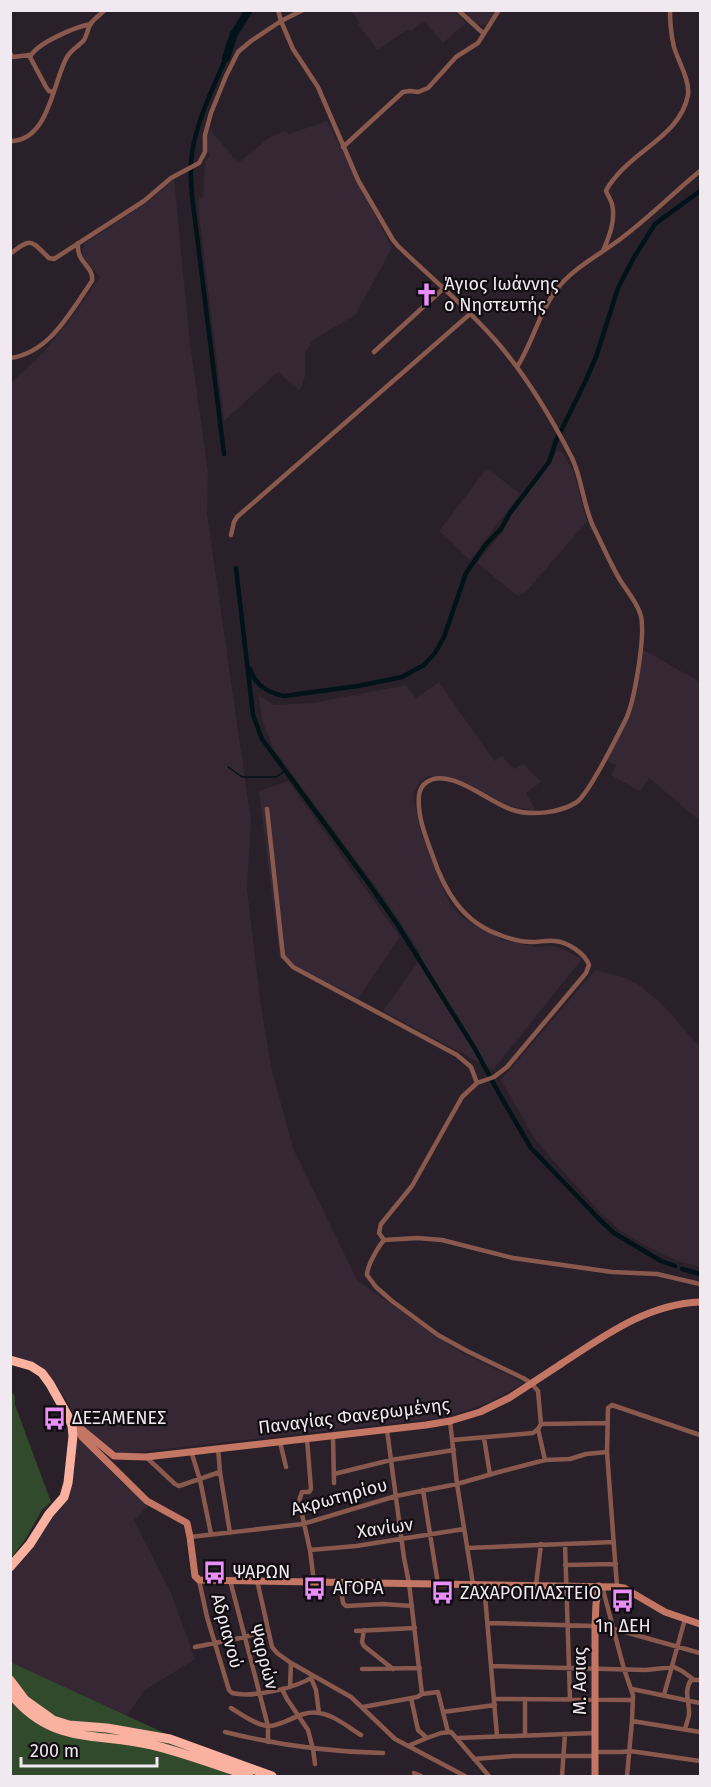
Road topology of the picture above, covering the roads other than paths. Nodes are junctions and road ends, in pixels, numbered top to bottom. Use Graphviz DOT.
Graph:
graph roads {
  1 [pos="105,10"];
  2 [pos="278,10"];
  3 [pos="303,10"];
  4 [pos="458,10"];
  5 [pos="499,10"];
  6 [pos="670,10"];
  7 [pos="280,21"];
  8 [pos="91,24"];
  9 [pos="484,34"];
  10 [pos="10,53"];
  11 [pos="30,55"];
  12 [pos="53,92"];
  13 [pos="10,141"];
  14 [pos="343,147"];
  15 [pos="700,171"];
  16 [pos="78,242"];
  17 [pos="603,251"];
  18 [pos="10,254"];
  19 [pos="444,288"];
  20 [pos="470,314"];
  21 [pos="374,351"];
  22 [pos="10,358"];
  23 [pos="517,367"];
  24 [pos="231,535"];
  25 [pos="267,809"];
  26 [pos="477,1083"];
  27 [pos="384,1240"];
  28 [pos="700,1284"];
  29 [pos="700,1302"];
  30 [pos="10,1360"];
  31 [pos="69,1418"];
  32 [pos="450,1421"];
  33 [pos="608,1423"];
  34 [pos="540,1426"];
  35 [pos="80,1428"];
  36 [pos="387,1430"];
  37 [pos="700,1435"];
  38 [pos="333,1436"];
  39 [pos="307,1438"];
  40 [pos="484,1438"];
  41 [pos="452,1440"];
  42 [pos="280,1442"];
  43 [pos="218,1448"];
  44 [pos="453,1450"];
  45 [pos="191,1451"];
  46 [pos="607,1452"];
  47 [pos="146,1456"];
  48 [pos="391,1460"];
  49 [pos="545,1460"];
  50 [pos="286,1467"];
  51 [pos="220,1472"];
  52 [pos="334,1474"];
  53 [pos="490,1475"];
  54 [pos="200,1480"];
  55 [pos="334,1483"];
  56 [pos="457,1484"];
  57 [pos="423,1490"];
  58 [pos="396,1496"];
  59 [pos="303,1524"];
  60 [pos="464,1529"];
  61 [pos="230,1533"];
  62 [pos="211,1534"];
  63 [pos="429,1535"];
  64 [pos="190,1537"];
  65 [pos="401,1538"];
  66 [pos="614,1542"];
  67 [pos="541,1544"];
  68 [pos="565,1544"];
  69 [pos="468,1548"];
  70 [pos="310,1550"];
  71 [pos="616,1564"];
  72 [pos="565,1565"];
  73 [pos="10,1567"];
  74 [pos="199,1580"];
  75 [pos="230,1580"];
  76 [pos="257,1580"];
  77 [pos="314,1582"];
  78 [pos="340,1582"];
  79 [pos="410,1583"];
  80 [pos="438,1584"];
  81 [pos="473,1584"];
  82 [pos="484,1584"];
  83 [pos="536,1585"];
  84 [pos="565,1586"];
  85 [pos="600,1586"];
  86 [pos="617,1587"];
  87 [pos="412,1606"];
  88 [pos="685,1619"];
  89 [pos="488,1623"];
  90 [pos="700,1624"];
  91 [pos="568,1625"];
  92 [pos="595,1626"];
  93 [pos="613,1627"];
  94 [pos="415,1628"];
  95 [pos="268,1630"];
  96 [pos="364,1630"];
  97 [pos="356,1631"];
  98 [pos="245,1637"];
  99 [pos="216,1642"];
  100 [pos="677,1646"];
  101 [pos="195,1647"];
  102 [pos="700,1653"];
  103 [pos="291,1663"];
  104 [pos="492,1666"];
  105 [pos="420,1668"];
  106 [pos="569,1668"];
  107 [pos="671,1668"];
  108 [pos="362,1669"];
  109 [pos="393,1669"];
  110 [pos="594,1669"];
  111 [pos="624,1669"];
  112 [pos="313,1677"];
  113 [pos="693,1679"];
  114 [pos="10,1680"];
  115 [pos="700,1680"];
  116 [pos="290,1686"];
  117 [pos="282,1689"];
  118 [pos="632,1689"];
  119 [pos="260,1693"];
  120 [pos="10,1694"];
  121 [pos="422,1694"];
  122 [pos="664,1695"];
  123 [pos="411,1698"];
  124 [pos="570,1699"];
  125 [pos="525,1700"];
  126 [pos="595,1700"];
  127 [pos="633,1700"];
  128 [pos="688,1701"];
  129 [pos="495,1702"];
  130 [pos="700,1703"];
  131 [pos="231,1707"];
  132 [pos="363,1707"];
  133 [pos="443,1712"];
  134 [pos="319,1713"];
  135 [pos="298,1715"];
  136 [pos="632,1721"];
  137 [pos="268,1726"];
  138 [pos="685,1730"];
  139 [pos="225,1732"];
  140 [pos="448,1732"];
  141 [pos="700,1732"];
  142 [pos="595,1733"];
  143 [pos="566,1734"];
  144 [pos="361,1735"];
  145 [pos="525,1735"];
  146 [pos="497,1736"];
  147 [pos="426,1738"];
  148 [pos="458,1738"];
  149 [pos="268,1742"];
  150 [pos="408,1746"];
  151 [pos="313,1749"];
  152 [pos="630,1751"];
  153 [pos="383,1753"];
  154 [pos="595,1754"];
  155 [pos="563,1756"];
  156 [pos="474,1759"];
  157 [pos="700,1761"];
  158 [pos="315,1764"];
  159 [pos="414,1773"];
  160 [pos="249,1776"];
  161 [pos="272,1776"];
  162 [pos="421,1776"];
  163 [pos="465,1776"];
  164 [pos="489,1776"];
  165 [pos="562,1776"];
  166 [pos="595,1776"];
  167 [pos="627,1776"];
  1 -- 8 [label="street"];
  2 -- 7 [label="street"];
  3 -- 7 [label="street"];
  4 -- 9 [label="street"];
  5 -- 9 [label="street"];
  6 -- 17 [label="street"];
  7 -- 14 [label="street"];
  7 -- 16 [label="street"];
  8 -- 11 [label="street"];
  8 -- 12 [label="street"];
  9 -- 14 [label="street"];
  10 -- 11 [label="street"];
  11 -- 12 [label="street"];
  12 -- 13 [label="street"];
  14 -- 19 [label="street"];
  15 -- 17 [label="street"];
  16 -- 18 [label="street"];
  16 -- 22 [label="street"];
  17 -- 23 [label="street"];
  19 -- 20 [label="street"];
  19 -- 21 [label="street"];
  20 -- 23 [label="street"];
  20 -- 24 [label="street"];
  23 -- 26 [label="street"];
  25 -- 26 [label="street"];
  26 -- 27 [label="street"];
  27 -- 28 [label="street"];
  27 -- 34 [label="street"];
  29 -- 32 [label="street, Παναγίας Φανερωμένης, bridge"];
  30 -- 31 [label="highway"];
  31 -- 35 [label="street, Παναγίας Φανερωμένης"];
  31 -- 73 [label="highway"];
  32 -- 36 [label="street, Παναγίας Φανερωμένης"];
  32 -- 41 [label="street"];
  33 -- 34 [label="street"];
  33 -- 37 [label="street"];
  33 -- 46 [label="street"];
  34 -- 40 [label="street"];
  34 -- 49 [label="street"];
  35 -- 47 [label="street, Παναγίας Φανερωμένης"];
  35 -- 64 [label="street"];
  36 -- 38 [label="street, Παναγίας Φανερωμένης"];
  36 -- 48 [label="street"];
  38 -- 39 [label="street, Παναγίας Φανερωμένης"];
  38 -- 52 [label="street"];
  39 -- 42 [label="street, Παναγίας Φανερωμένης"];
  39 -- 59 [label="street"];
  40 -- 41 [label="street"];
  40 -- 53 [label="street"];
  41 -- 44 [label="street"];
  42 -- 43 [label="street, Παναγίας Φανερωμένης"];
  42 -- 50 [label="street"];
  43 -- 45 [label="street, Παναγίας Φανερωμένης"];
  43 -- 51 [label="street"];
  44 -- 48 [label="street"];
  44 -- 56 [label="street"];
  45 -- 47 [label="street, Παναγίας Φανερωμένης"];
  45 -- 54 [label="street"];
  46 -- 49 [label="street, Ακρωτηρίου"];
  46 -- 66 [label="street"];
  47 -- 54 [label="street"];
  48 -- 52 [label="street"];
  48 -- 58 [label="street"];
  49 -- 53 [label="street, Ακρωτηρίου"];
  51 -- 54 [label="street"];
  51 -- 61 [label="street"];
  52 -- 55 [label="street"];
  53 -- 56 [label="street, Ακρωτηρίου"];
  54 -- 62 [label="street"];
  56 -- 57 [label="street, Ακρωτηρίου"];
  56 -- 60 [label="street"];
  57 -- 58 [label="street, Ακρωτηρίου"];
  57 -- 63 [label="street"];
  58 -- 59 [label="street, Ακρωτηρίου"];
  58 -- 65 [label="street"];
  59 -- 61 [label="street, Ακρωτηρίου"];
  59 -- 70 [label="street"];
  60 -- 63 [label="street, Χανίων"];
  60 -- 69 [label="street"];
  61 -- 62 [label="street, Ακρωτηρίου"];
  62 -- 64 [label="street, Ακρωτηρίου"];
  63 -- 65 [label="street, Χανίων"];
  63 -- 80 [label="street"];
  64 -- 74 [label="street"];
  65 -- 70 [label="street, Χανίων"];
  65 -- 79 [label="street"];
  66 -- 68 [label="street"];
  66 -- 71 [label="street"];
  67 -- 68 [label="street"];
  67 -- 69 [label="street"];
  67 -- 83 [label="street"];
  68 -- 72 [label="street"];
  69 -- 81 [label="street"];
  70 -- 77 [label="street"];
  71 -- 72 [label="street"];
  71 -- 86 [label="street"];
  72 -- 84 [label="street"];
  74 -- 75 [label="street"];
  74 -- 99 [label="street, Αδριανού"];
  75 -- 76 [label="street"];
  75 -- 98 [label="street, Ψαρρών"];
  76 -- 77 [label="street"];
  76 -- 95 [label="street"];
  77 -- 78 [label="street"];
  78 -- 79 [label="street"];
  78 -- 87 [label="street"];
  79 -- 80 [label="street"];
  79 -- 87 [label="street"];
  80 -- 81 [label="street"];
  81 -- 82 [label="street"];
  82 -- 83 [label="street"];
  82 -- 89 [label="street"];
  83 -- 84 [label="street"];
  84 -- 85 [label="street"];
  84 -- 91 [label="street"];
  85 -- 86 [label="street"];
  85 -- 92 [label="street, Μ. Ασιας"];
  85 -- 93 [label="street"];
  86 -- 88 [label="street"];
  87 -- 94 [label="street"];
  88 -- 90 [label="street"];
  88 -- 100 [label="street"];
  89 -- 91 [label="street"];
  89 -- 104 [label="street"];
  91 -- 92 [label="street"];
  91 -- 106 [label="street"];
  92 -- 93 [label="street"];
  92 -- 110 [label="street, Μ. Ασιας"];
  93 -- 100 [label="street"];
  93 -- 111 [label="street"];
  94 -- 96 [label="street"];
  94 -- 105 [label="street"];
  95 -- 98 [label="street"];
  95 -- 103 [label="street"];
  96 -- 97 [label="street"];
  96 -- 109 [label="street"];
  98 -- 99 [label="street"];
  98 -- 119 [label="street, Ψαρρών"];
  99 -- 101 [label="street"];
  99 -- 119 [label="street, Αδριανού"];
  100 -- 102 [label="street"];
  100 -- 107 [label="street"];
  103 -- 112 [label="street"];
  103 -- 116 [label="street"];
  104 -- 106 [label="street"];
  104 -- 129 [label="street"];
  105 -- 109 [label="street"];
  105 -- 121 [label="street"];
  106 -- 110 [label="street"];
  106 -- 124 [label="street"];
  107 -- 111 [label="street"];
  107 -- 113 [label="street"];
  107 -- 122 [label="street"];
  108 -- 109 [label="street"];
  110 -- 111 [label="street"];
  110 -- 126 [label="street, Μ. Ασιας"];
  111 -- 118 [label="street"];
  112 -- 116 [label="street"];
  112 -- 132 [label="street"];
  112 -- 134 [label="street"];
  113 -- 115 [label="street"];
  113 -- 128 [label="street"];
  114 -- 161 [label="highway"];
  116 -- 117 [label="street"];
  117 -- 119 [label="street"];
  117 -- 135 [label="street"];
  118 -- 122 [label="street"];
  118 -- 127 [label="street"];
  119 -- 137 [label="street, Ψαρρών"];
  120 -- 160 [label="highway"];
  121 -- 123 [label="street"];
  121 -- 133 [label="street"];
  122 -- 128 [label="street"];
  123 -- 132 [label="street"];
  123 -- 147 [label="street"];
  124 -- 125 [label="street"];
  124 -- 126 [label="street"];
  125 -- 129 [label="street"];
  125 -- 145 [label="street"];
  126 -- 127 [label="street"];
  126 -- 142 [label="street, Μ. Ασιας"];
  127 -- 136 [label="street"];
  128 -- 130 [label="street"];
  128 -- 138 [label="street"];
  129 -- 133 [label="street"];
  129 -- 146 [label="street"];
  131 -- 137 [label="street"];
  132 -- 150 [label="street"];
  133 -- 140 [label="street"];
  134 -- 135 [label="street"];
  134 -- 144 [label="street"];
  135 -- 137 [label="street"];
  135 -- 151 [label="street"];
  136 -- 138 [label="street"];
  136 -- 152 [label="street"];
  137 -- 149 [label="street, Ψαρρών"];
  138 -- 141 [label="street"];
  139 -- 149 [label="street"];
  140 -- 147 [label="street"];
  140 -- 148 [label="street"];
  142 -- 143 [label="street"];
  142 -- 154 [label="street, Μ. Ασιας"];
  143 -- 145 [label="street"];
  143 -- 155 [label="street"];
  145 -- 146 [label="street"];
  146 -- 148 [label="street"];
  147 -- 150 [label="street"];
  148 -- 156 [label="street"];
  149 -- 151 [label="street"];
  150 -- 163 [label="street"];
  151 -- 153 [label="street"];
  151 -- 158 [label="street"];
  152 -- 154 [label="street"];
  152 -- 157 [label="street"];
  152 -- 167 [label="street"];
  154 -- 155 [label="street"];
  154 -- 166 [label="street, Μ. Ασιας"];
  155 -- 156 [label="street"];
  155 -- 165 [label="street"];
  156 -- 164 [label="street"];
  159 -- 162 [label="street"];
}
